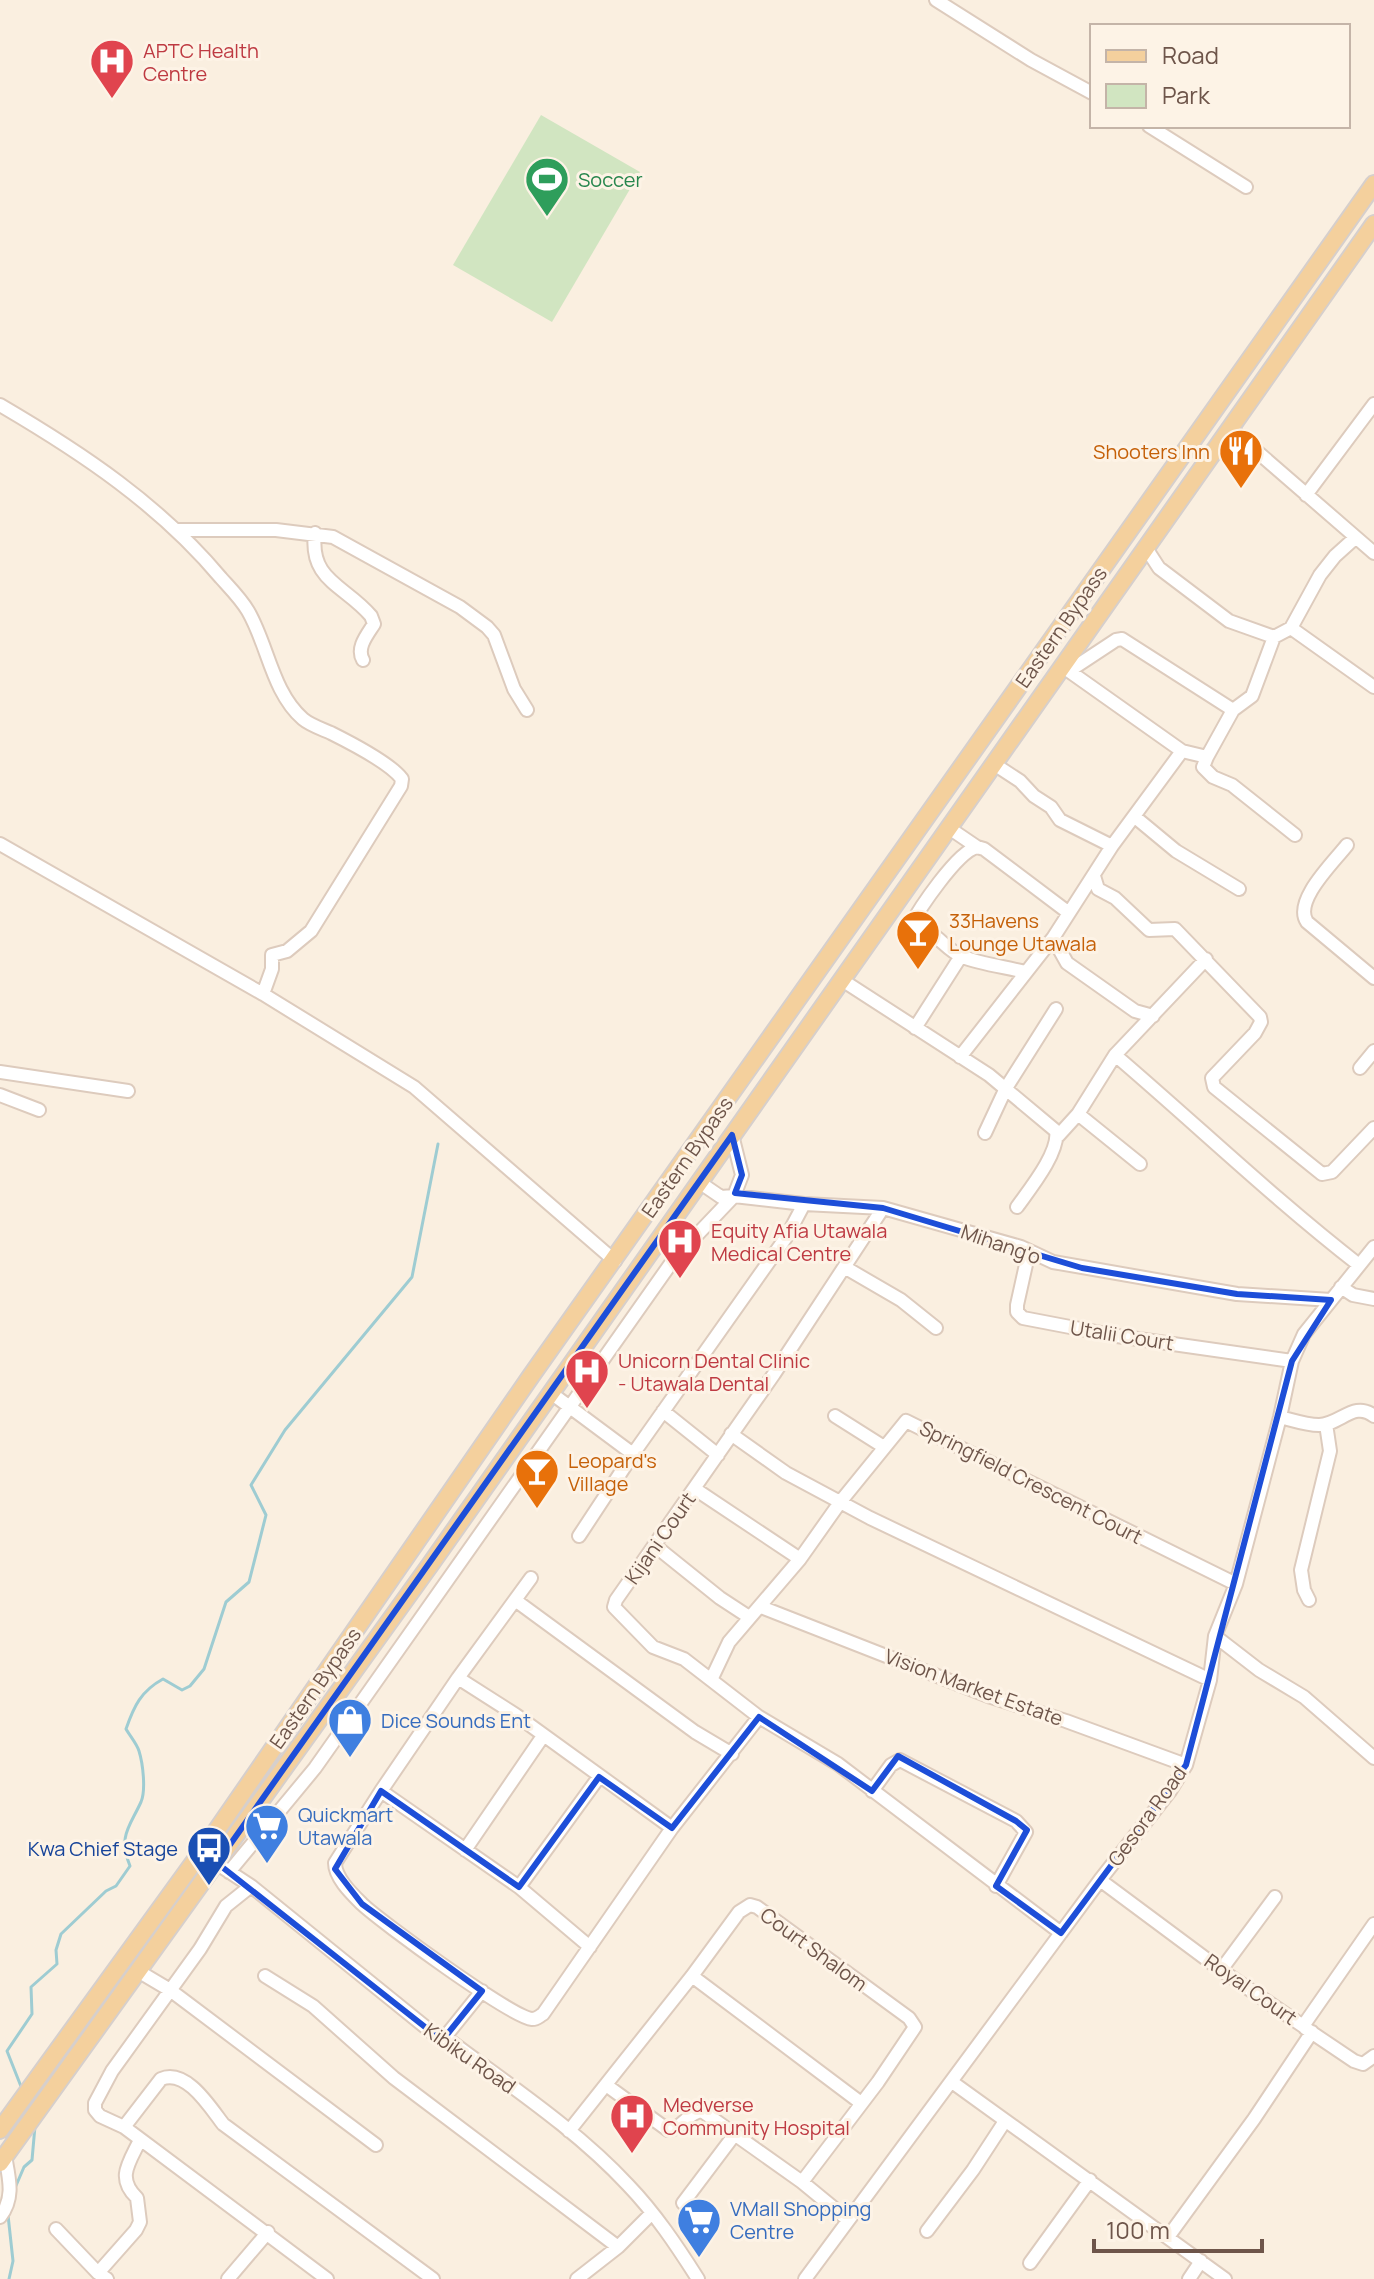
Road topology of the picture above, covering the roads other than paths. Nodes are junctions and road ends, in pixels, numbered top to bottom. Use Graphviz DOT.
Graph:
graph roads {
  1 [pos="936,0"];
  2 [pos="1090,92"];
  3 [pos="1152,128"];
  4 [pos="1374,184"];
  5 [pos="1246,187"];
  6 [pos="1374,224"];
  7 [pos="1374,404"];
  8 [pos="0,405"];
  9 [pos="1231,429"];
  10 [pos="1306,495"];
  11 [pos="176,530"];
  12 [pos="315,533"];
  13 [pos="1355,538"];
  14 [pos="1146,548"];
  15 [pos="1374,553"];
  16 [pos="1291,628"];
  17 [pos="1274,637"];
  18 [pos="363,660"];
  19 [pos="1069,665"];
  20 [pos="1374,687"];
  21 [pos="527,710"];
  22 [pos="1233,710"];
  23 [pos="1182,751"];
  24 [pos="1207,757"];
  25 [pos="994,764"];
  26 [pos="1135,817"];
  27 [pos="949,828"];
  28 [pos="1295,835"];
  29 [pos="0,844"];
  30 [pos="1347,845"];
  31 [pos="1112,846"];
  32 [pos="977,847"];
  33 [pos="1094,876"];
  34 [pos="1239,889"];
  35 [pos="1069,913"];
  36 [pos="1053,938"];
  37 [pos="961,956"];
  38 [pos="1206,959"];
  39 [pos="1025,972"];
  40 [pos="1374,978"];
  41 [pos="842,980"];
  42 [pos="263,994"];
  43 [pos="1056,1009"];
  44 [pos="1153,1016"];
  45 [pos="915,1028"];
  46 [pos="1374,1051"];
  47 [pos="1115,1055"];
  48 [pos="960,1057"];
  49 [pos="1360,1068"];
  50 [pos="0,1072"];
  51 [pos="1006,1088"];
  52 [pos="128,1091"];
  53 [pos="0,1095"];
  54 [pos="39,1110"];
  55 [pos="1078,1114"];
  56 [pos="1374,1128"];
  57 [pos="985,1133"];
  58 [pos="732,1135"];
  59 [pos="1058,1136"];
  60 [pos="1140,1164"];
  61 [pos="699,1182"];
  62 [pos="734,1196"];
  63 [pos="804,1204"];
  64 [pos="1017,1207"];
  65 [pos="883,1208"];
  66 [pos="654,1246"];
  67 [pos="1374,1247"];
  68 [pos="1029,1251"];
  69 [pos="674,1259"];
  70 [pos="615,1261"];
  71 [pos="1359,1265"];
  72 [pos="846,1268"];
  73 [pos="1341,1287"];
  74 [pos="1374,1299"];
  75 [pos="1331,1300"];
  76 [pos="936,1328"];
  77 [pos="1292,1361"];
  78 [pos="551,1393"];
  79 [pos="572,1407"];
  80 [pos="663,1411"];
  81 [pos="835,1416"];
  82 [pos="1374,1416"];
  83 [pos="1280,1417"];
  84 [pos="1326,1424"];
  85 [pos="731,1434"];
  86 [pos="884,1447"];
  87 [pos="633,1454"];
  88 [pos="718,1455"];
  89 [pos="695,1489"];
  90 [pos="841,1501"];
  91 [pos="473,1504"];
  92 [pos="492,1516"];
  93 [pos="579,1536"];
  94 [pos="654,1545"];
  95 [pos="409,1552"];
  96 [pos="800,1559"];
  97 [pos="430,1565"];
  98 [pos="531,1578"];
  99 [pos="1236,1584"];
  100 [pos="515,1600"];
  101 [pos="1309,1600"];
  102 [pos="761,1607"];
  103 [pos="749,1617"];
  104 [pos="1215,1636"];
  105 [pos="458,1678"];
  106 [pos="711,1680"];
  107 [pos="1210,1680"];
  108 [pos="330,1704"];
  109 [pos="351,1717"];
  110 [pos="759,1717"];
  111 [pos="543,1736"];
  112 [pos="732,1754"];
  113 [pos="1374,1758"];
  114 [pos="1186,1765"];
  115 [pos="599,1777"];
  116 [pos="381,1791"];
  117 [pos="872,1791"];
  118 [pos="672,1828"];
  119 [pos="465,1850"];
  120 [pos="223,1867"];
  121 [pos="1100,1880"];
  122 [pos="251,1886"];
  123 [pos="996,1886"];
  124 [pos="519,1887"];
  125 [pos="1275,1897"];
  126 [pos="1374,1924"];
  127 [pos="1061,1933"];
  128 [pos="590,1947"];
  129 [pos="1221,1970"];
  130 [pos="138,1971"];
  131 [pos="265,1976"];
  132 [pos="692,1976"];
  133 [pos="170,1990"];
  134 [pos="482,1991"];
  135 [pos="1307,2029"];
  136 [pos="445,2037"];
  137 [pos="1374,2056"];
  138 [pos="952,2082"];
  139 [pos="606,2085"];
  140 [pos="861,2103"];
  141 [pos="1005,2121"];
  142 [pos="124,2127"];
  143 [pos="0,2130"];
  144 [pos="569,2131"];
  145 [pos="735,2134"];
  146 [pos="140,2140"];
  147 [pos="376,2145"];
  148 [pos="3,2160"];
  149 [pos="1090,2180"];
  150 [pos="802,2182"];
  151 [pos="683,2203"];
  152 [pos="652,2213"];
  153 [pos="0,2217"];
  154 [pos="847,2219"];
  155 [pos="56,2229"];
  156 [pos="927,2231"];
  157 [pos="268,2232"];
  158 [pos="1168,2237"];
  159 [pos="618,2247"];
  160 [pos="1201,2261"];
  161 [pos="1030,2263"];
  162 [pos="102,2276"];
  163 [pos="228,2279"];
  164 [pos="327,2279"];
  165 [pos="433,2279"];
  166 [pos="577,2279"];
  167 [pos="698,2279"];
  168 [pos="805,2279"];
  169 [pos="1189,2279"];
  170 [pos="1225,2279"];
  1 -- 2 [label="street"];
  3 -- 5 [label="street"];
  4 -- 70 [label="main road, Eastern Bypass"];
  6 -- 9 [label="main road, Eastern Bypass"];
  7 -- 10 [label="street"];
  8 -- 11 [label="street"];
  9 -- 10 [label="street"];
  9 -- 14 [label="main road, Eastern Bypass"];
  10 -- 13 [label="street"];
  11 -- 12 [label="street"];
  11 -- 42 [label="street"];
  12 -- 18 [label="street"];
  12 -- 21 [label="street"];
  13 -- 15 [label="street"];
  13 -- 16 [label="street"];
  14 -- 17 [label="street"];
  14 -- 19 [label="main road, Eastern Bypass"];
  16 -- 17 [label="street"];
  16 -- 20 [label="street"];
  17 -- 22 [label="street"];
  19 -- 22 [label="street"];
  19 -- 23 [label="street"];
  19 -- 25 [label="main road, Eastern Bypass"];
  22 -- 24 [label="street"];
  23 -- 24 [label="street"];
  23 -- 26 [label="street"];
  24 -- 28 [label="street"];
  25 -- 27 [label="main road, Eastern Bypass"];
  25 -- 31 [label="street"];
  26 -- 31 [label="street"];
  26 -- 34 [label="street"];
  27 -- 32 [label="street"];
  27 -- 41 [label="main road, Eastern Bypass"];
  29 -- 42 [label="street"];
  30 -- 40 [label="street"];
  31 -- 33 [label="street"];
  32 -- 35 [label="street"];
  32 -- 37 [label="street"];
  33 -- 35 [label="street"];
  33 -- 38 [label="street"];
  35 -- 36 [label="street"];
  36 -- 39 [label="street"];
  36 -- 44 [label="street"];
  37 -- 39 [label="street"];
  37 -- 45 [label="street"];
  38 -- 44 [label="street"];
  38 -- 56 [label="street"];
  39 -- 48 [label="street"];
  41 -- 45 [label="street"];
  41 -- 58 [label="main road, Eastern Bypass"];
  42 -- 70 [label="street"];
  43 -- 51 [label="street"];
  44 -- 47 [label="street"];
  45 -- 48 [label="street"];
  46 -- 49 [label="street"];
  47 -- 55 [label="street"];
  47 -- 71 [label="street"];
  48 -- 51 [label="street"];
  50 -- 52 [label="street"];
  51 -- 57 [label="street"];
  51 -- 59 [label="street"];
  53 -- 54 [label="street"];
  55 -- 59 [label="street"];
  55 -- 60 [label="street"];
  58 -- 61 [label="main road, Eastern Bypass"];
  58 -- 62 [label="street"];
  59 -- 64 [label="street"];
  61 -- 62 [label="street, Mihang'o"];
  61 -- 66 [label="main road, Eastern Bypass"];
  62 -- 63 [label="street, Mihang'o"];
  62 -- 69 [label="street"];
  63 -- 65 [label="street, Mihang'o"];
  63 -- 80 [label="street"];
  65 -- 68 [label="street, Mihang'o"];
  65 -- 72 [label="street, Kijani Court"];
  66 -- 69 [label="street"];
  66 -- 78 [label="main road, Eastern Bypass"];
  67 -- 71 [label="street, Gesora Road"];
  68 -- 75 [label="street, Mihang'o"];
  68 -- 77 [label="street, Utalii Court"];
  69 -- 79 [label="street"];
  70 -- 95 [label="main road, Eastern Bypass"];
  71 -- 73 [label="street, Gesora Road"];
  72 -- 76 [label="street"];
  72 -- 85 [label="street, Kijani Court"];
  73 -- 74 [label="street"];
  73 -- 75 [label="street, Gesora Road"];
  75 -- 77 [label="street, Gesora Road"];
  77 -- 83 [label="street, Gesora Road"];
  78 -- 79 [label="street"];
  78 -- 91 [label="main road, Eastern Bypass"];
  79 -- 87 [label="street"];
  79 -- 92 [label="street"];
  80 -- 87 [label="street"];
  80 -- 88 [label="street"];
  81 -- 86 [label="street"];
  82 -- 84 [label="street"];
  83 -- 84 [label="street"];
  83 -- 99 [label="street, Gesora Road"];
  84 -- 101 [label="street"];
  85 -- 88 [label="street, Kijani Court"];
  85 -- 90 [label="street"];
  86 -- 90 [label="street, Springfield Crescent Court"];
  86 -- 99 [label="street, Springfield Crescent Court"];
  87 -- 93 [label="street"];
  88 -- 89 [label="street, Kijani Court"];
  89 -- 94 [label="street, Kijani Court"];
  89 -- 96 [label="street"];
  90 -- 96 [label="street, Springfield Crescent Court"];
  90 -- 107 [label="street"];
  91 -- 92 [label="street"];
  91 -- 97 [label="main road, Eastern Bypass"];
  92 -- 109 [label="street"];
  94 -- 103 [label="street"];
  94 -- 106 [label="street, Kijani Court"];
  95 -- 97 [label="main road"];
  95 -- 143 [label="main road, Eastern Bypass"];
  96 -- 102 [label="street, Springfield Crescent Court"];
  97 -- 108 [label="main road, Eastern Bypass"];
  98 -- 100 [label="street"];
  99 -- 104 [label="street, Gesora Road"];
  100 -- 105 [label="street"];
  100 -- 112 [label="street"];
  102 -- 103 [label="street, Springfield Crescent Court"];
  102 -- 114 [label="street, Vision Market Estate"];
  103 -- 106 [label="street, Springfield Crescent Court"];
  104 -- 107 [label="street, Gesora Road"];
  104 -- 113 [label="street"];
  105 -- 111 [label="street"];
  105 -- 116 [label="street"];
  106 -- 110 [label="street, Kijani Court"];
  107 -- 114 [label="street, Gesora Road"];
  108 -- 109 [label="street"];
  108 -- 120 [label="main road, Eastern Bypass"];
  109 -- 120 [label="street"];
  110 -- 112 [label="street"];
  110 -- 117 [label="street, Kijani Court"];
  111 -- 115 [label="street"];
  111 -- 119 [label="street"];
  112 -- 118 [label="street"];
  114 -- 121 [label="street, Gesora Road"];
  115 -- 118 [label="street"];
  115 -- 124 [label="street"];
  116 -- 119 [label="street"];
  116 -- 134 [label="street"];
  117 -- 123 [label="street, Kijani Court"];
  117 -- 123 [label="street"];
  118 -- 128 [label="street"];
  119 -- 124 [label="street"];
  120 -- 122 [label="street, Kibiku Road"];
  120 -- 130 [label="main road, Eastern Bypass"];
  121 -- 127 [label="street, Gesora Road"];
  121 -- 129 [label="street, Royal Court"];
  122 -- 133 [label="street"];
  122 -- 136 [label="street, Kibiku Road"];
  123 -- 127 [label="street, Kijani Court"];
  124 -- 128 [label="street"];
  125 -- 129 [label="street"];
  126 -- 135 [label="street, Royal Court"];
  127 -- 138 [label="street, Gesora Road"];
  128 -- 134 [label="street"];
  129 -- 135 [label="street, Royal Court"];
  130 -- 133 [label="street"];
  130 -- 148 [label="main road, Eastern Bypass"];
  131 -- 159 [label="street"];
  132 -- 139 [label="street, Court Shalom"];
  132 -- 140 [label="street"];
  132 -- 140 [label="street, Court Shalom"];
  133 -- 142 [label="street"];
  133 -- 147 [label="street"];
  134 -- 136 [label="street"];
  135 -- 137 [label="street"];
  135 -- 158 [label="street"];
  136 -- 144 [label="street, Kibiku Road"];
  138 -- 141 [label="street"];
  138 -- 154 [label="street, Gesora Road"];
  139 -- 144 [label="street, Court Shalom"];
  139 -- 145 [label="street"];
  140 -- 150 [label="street, Court Shalom"];
  141 -- 149 [label="street"];
  141 -- 156 [label="street"];
  142 -- 146 [label="street"];
  142 -- 165 [label="street"];
  144 -- 152 [label="street, Kibiku Road"];
  145 -- 150 [label="street"];
  145 -- 151 [label="street"];
  146 -- 157 [label="street"];
  146 -- 162 [label="street"];
  148 -- 153 [label="street"];
  149 -- 158 [label="street"];
  149 -- 161 [label="street"];
  150 -- 154 [label="street"];
  152 -- 159 [label="street"];
  152 -- 167 [label="street, Kibiku Road"];
  154 -- 168 [label="street, Gesora Road"];
  155 -- 162 [label="street"];
  157 -- 163 [label="street"];
  157 -- 164 [label="street"];
  158 -- 160 [label="street"];
  159 -- 166 [label="street"];
  160 -- 169 [label="street"];
  160 -- 170 [label="street"];
}
